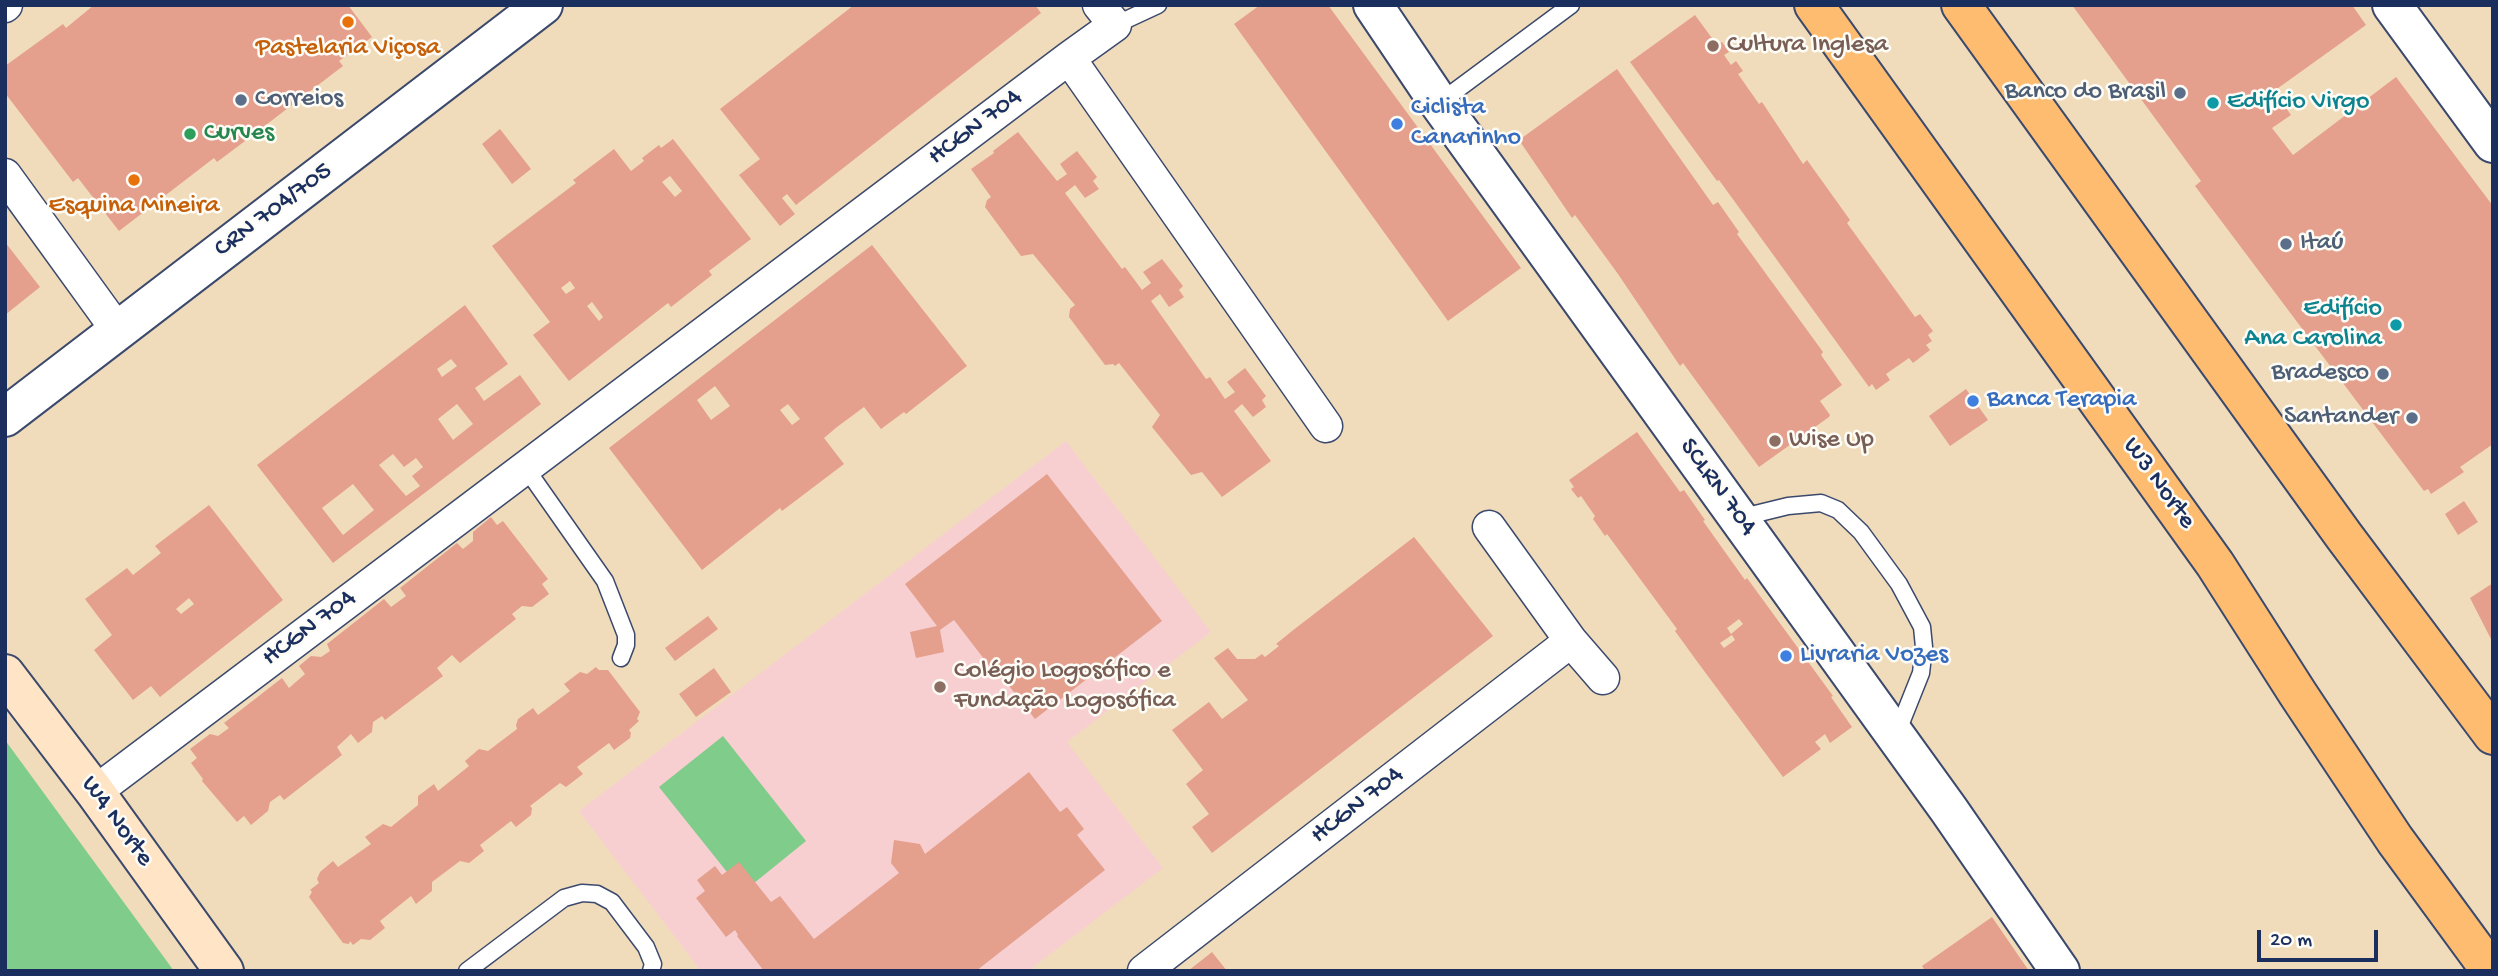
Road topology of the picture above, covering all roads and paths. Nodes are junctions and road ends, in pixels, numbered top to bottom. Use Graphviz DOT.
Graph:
graph roads {
  1 [pos="543,5"];
  2 [pos="1158,5"];
  3 [pos="1373,5"];
  4 [pos="1571,5"];
  5 [pos="1814,5"];
  6 [pos="1961,5"];
  7 [pos="2392,5"];
  8 [pos="1107,15"];
  9 [pos="1069,58"];
  10 [pos="1439,103"];
  11 [pos="2493,143"];
  12 [pos="5,175"];
  13 [pos="118,331"];
  14 [pos="5,417"];
  15 [pos="1326,426"];
  16 [pos="525,467"];
  17 [pos="1738,518"];
  18 [pos="1489,527"];
  19 [pos="1572,640"];
  20 [pos="621,658"];
  21 [pos="5,674"];
  22 [pos="1603,678"];
  23 [pos="2493,734"];
  24 [pos="1895,735"];
  25 [pos="95,792"];
  26 [pos="224,971"];
  27 [pos="467,971"];
  28 [pos="652,971"];
  29 [pos="1144,971"];
  30 [pos="2060,971"];
  31 [pos="2491,971"];
  1 -- 13 [label="street, CRN 704/705"];
  2 -- 8 [label="lane"];
  3 -- 10 [label="street, SCLRN 704"];
  4 -- 10 [label="lane"];
  5 -- 31 [label="main road, W3 Norte"];
  6 -- 23 [label="main road"];
  7 -- 11 [label="street"];
  8 -- 9 [label="street, HCGN 704"];
  9 -- 15 [label="street"];
  9 -- 16 [label="street, HCGN 704"];
  10 -- 17 [label="street, SCLRN 704"];
  12 -- 13 [label="street"];
  13 -- 14 [label="street, CRN 704/705"];
  16 -- 20 [label="lane"];
  16 -- 25 [label="street, HCGN 704"];
  17 -- 24 [label="street, SCLRN 704"];
  17 -- 24 [label="lane"];
  18 -- 19 [label="street"];
  19 -- 22 [label="street"];
  19 -- 29 [label="street, HCGN 704"];
  21 -- 25 [label="main road, W4 Norte"];
  24 -- 30 [label="street, SCLRN 704"];
  25 -- 26 [label="main road, W4 Norte"];
  27 -- 28 [label="lane"];
}
